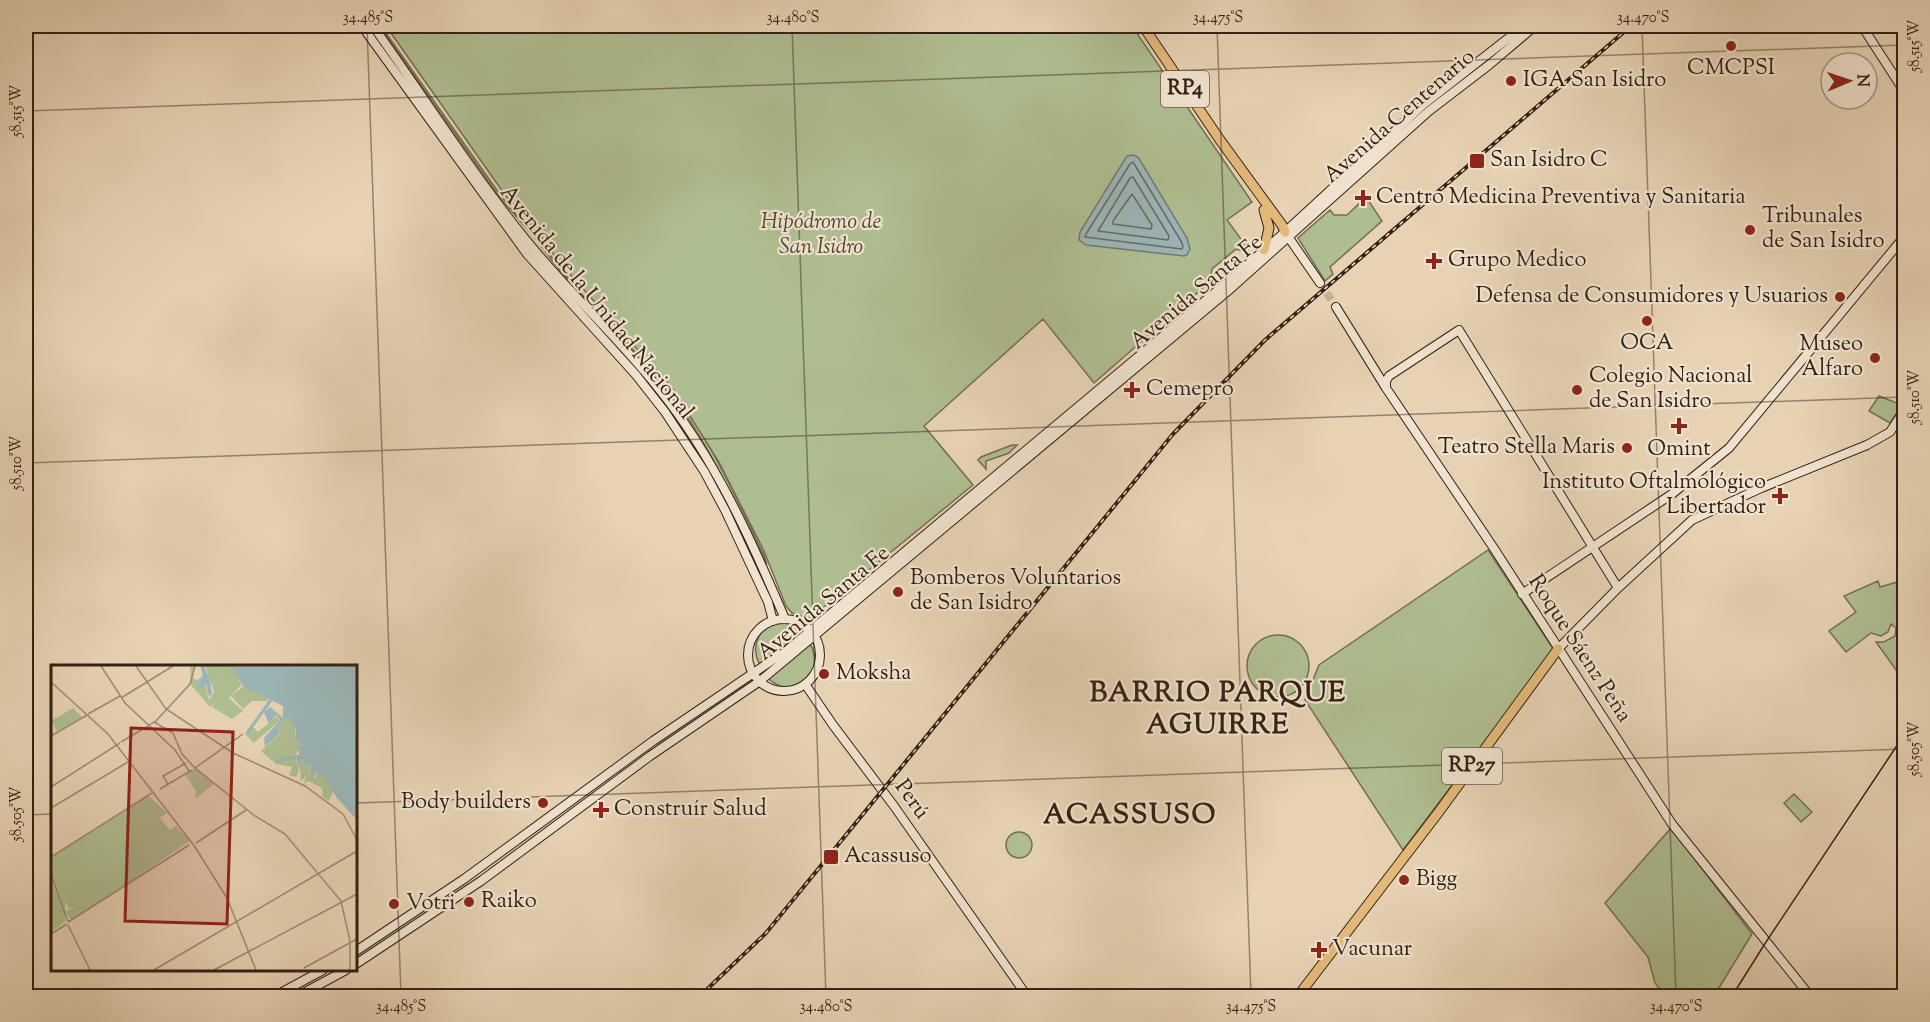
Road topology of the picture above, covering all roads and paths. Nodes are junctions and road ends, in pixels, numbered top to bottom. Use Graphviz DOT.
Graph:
graph roads {
  1 [pos="362,26"];
  2 [pos="373,26"];
  3 [pos="1143,26"];
  4 [pos="1524,26"];
  5 [pos="1535,26"];
  6 [pos="1862,26"];
  7 [pos="1905,91"];
  8 [pos="1220,140"];
  9 [pos="1264,210"];
  10 [pos="1287,235"];
  11 [pos="1905,237"];
  12 [pos="1264,250"];
  13 [pos="1320,283"];
  14 [pos="1336,308"];
  15 [pos="1373,366"];
  16 [pos="1389,376"];
  17 [pos="1386,388"];
  18 [pos="1905,411"];
  19 [pos="1592,548"];
  20 [pos="884,573"];
  21 [pos="1618,588"];
  22 [pos="1522,594"];
  23 [pos="785,619"];
  24 [pos="773,621"];
  25 [pos="813,633"];
  26 [pos="1558,649"];
  27 [pos="754,674"];
  28 [pos="760,681"];
  29 [pos="805,684"];
  30 [pos="357,950"];
  31 [pos="357,963"];
  32 [pos="320,971"];
  33 [pos="342,971"];
  34 [pos="276,996"];
  35 [pos="298,996"];
  36 [pos="1027,996"];
  37 [pos="1298,996"];
  38 [pos="1810,996"];
  1 -- 24 [label="main road, Avenida de la Unidad Nacional"];
  2 -- 23 [label="main road, Avenida de la Unidad Nacional"];
  3 -- 8 [label="main road, RP4"];
  4 -- 10 [label="main road, Avenida Centenario"];
  5 -- 10 [label="main road, Avenida Centenario"];
  6 -- 7 [label="main road"];
  8 -- 9 [label="main road, RP4"];
  8 -- 10 [label="main road, RP4"];
  9 -- 10 [label="main road, RP4"];
  9 -- 12 [label="main road"];
  10 -- 12 [label="main road, Avenida Santa Fe"];
  10 -- 13 [label="main road, RP4"];
  10 -- 20 [label="main road, Avenida Santa Fe"];
  11 -- 19 [label="main road"];
  12 -- 20 [label="main road, Avenida Santa Fe"];
  14 -- 15 [label="main road, Roque Sáenz Peña"];
  15 -- 16 [label="main road"];
  15 -- 17 [label="main road, Roque Sáenz Peña"];
  16 -- 17 [label="main road"];
  16 -- 19 [label="main road"];
  17 -- 22 [label="main road, Roque Sáenz Peña"];
  18 -- 21 [label="main road, RP27"];
  19 -- 21 [label="main road"];
  19 -- 22 [label="main road"];
  20 -- 25 [label="main road, Avenida Santa Fe"];
  21 -- 26 [label="main road, RP27"];
  22 -- 26 [label="main road, Roque Sáenz Peña"];
  23 -- 24 [label="main road"];
  23 -- 25 [label="main road"];
  24 -- 27 [label="main road"];
  25 -- 27 [label="main road, Avenida Santa Fe"];
  25 -- 28 [label="main road, Avenida Santa Fe"];
  25 -- 29 [label="main road"];
  26 -- 37 [label="main road, RP27"];
  26 -- 38 [label="main road, Roque Sáenz Peña"];
  27 -- 28 [label="main road"];
  27 -- 30 [label="main road, Avenida Santa Fe"];
  28 -- 29 [label="main road"];
  28 -- 31 [label="main road, Avenida Santa Fe"];
  29 -- 36 [label="main road, Perú"];
  32 -- 34 [label="main road"];
  33 -- 35 [label="main road"];
}
